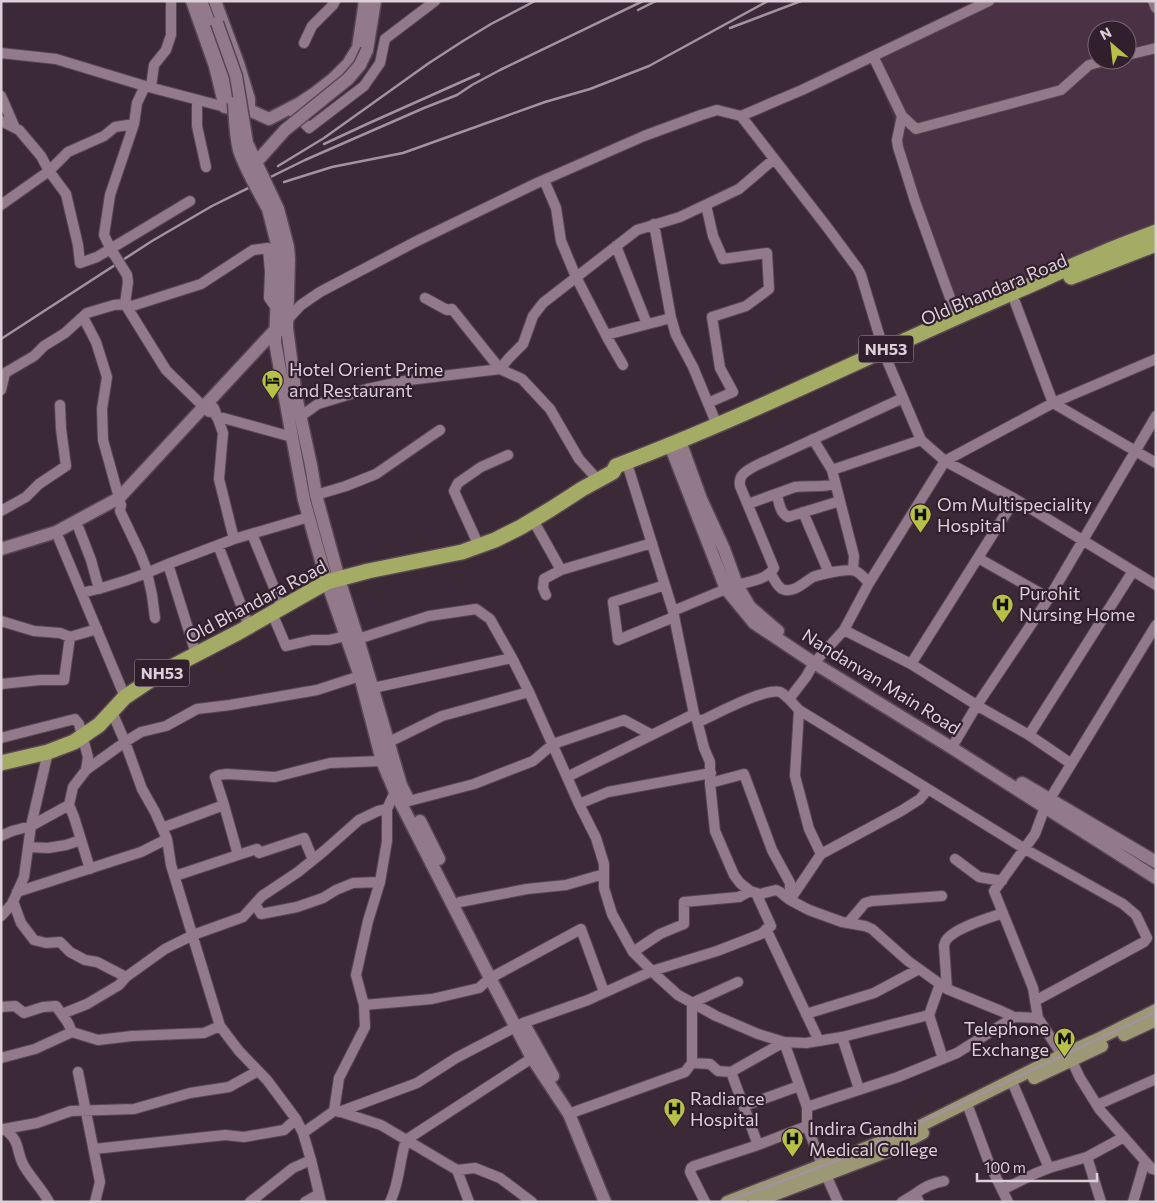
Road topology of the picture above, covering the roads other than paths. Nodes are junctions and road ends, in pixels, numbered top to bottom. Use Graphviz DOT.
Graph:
graph roads {
  1 [pos="171,1"];
  2 [pos="192,1"];
  3 [pos="200,1"];
  4 [pos="208,1"];
  5 [pos="215,1"];
  6 [pos="335,1"];
  7 [pos="365,1"];
  8 [pos="375,1"];
  9 [pos="989,1"];
  10 [pos="1153,1"];
  11 [pos="431,2"];
  12 [pos="1156,8"];
  13 [pos="304,43"];
  14 [pos="1156,48"];
  15 [pos="1,53"];
  16 [pos="1137,53"];
  17 [pos="873,56"];
  18 [pos="1087,67"];
  19 [pos="148,86"];
  20 [pos="1,96"];
  21 [pos="197,100"];
  22 [pos="224,106"];
  23 [pos="289,108"];
  24 [pos="249,110"];
  25 [pos="741,116"];
  26 [pos="902,116"];
  27 [pos="1,121"];
  28 [pos="134,124"];
  29 [pos="15,128"];
  30 [pos="774,159"];
  31 [pos="252,165"];
  32 [pos="206,167"];
  33 [pos="49,171"];
  34 [pos="544,180"];
  35 [pos="190,201"];
  36 [pos="1,205"];
  37 [pos="706,205"];
  38 [pos="654,224"];
  39 [pos="1156,232"];
  40 [pos="1156,244"];
  41 [pos="616,246"];
  42 [pos="112,252"];
  43 [pos="576,277"];
  44 [pos="1032,289"];
  45 [pos="425,298"];
  46 [pos="1015,302"];
  47 [pos="280,303"];
  48 [pos="125,304"];
  49 [pos="82,317"];
  50 [pos="957,317"];
  51 [pos="671,318"];
  52 [pos="647,324"];
  53 [pos="283,331"];
  54 [pos="606,335"];
  55 [pos="885,354"];
  56 [pos="1156,359"];
  57 [pos="623,365"];
  58 [pos="500,370"];
  59 [pos="1,390"];
  60 [pos="903,398"];
  61 [pos="708,402"];
  62 [pos="1053,403"];
  63 [pos="60,404"];
  64 [pos="210,409"];
  65 [pos="301,416"];
  66 [pos="1156,416"];
  67 [pos="717,425"];
  68 [pos="440,430"];
  69 [pos="292,437"];
  70 [pos="813,439"];
  71 [pos="921,440"];
  72 [pos="676,447"];
  73 [pos="1135,451"];
  74 [pos="508,455"];
  75 [pos="946,461"];
  76 [pos="1156,463"];
  77 [pos="628,466"];
  78 [pos="832,470"];
  79 [pos="598,480"];
  80 [pos="835,484"];
  81 [pos="316,495"];
  82 [pos="776,495"];
  83 [pos="1015,499"];
  84 [pos="120,501"];
  85 [pos="840,501"];
  86 [pos="748,504"];
  87 [pos="1,510"];
  88 [pos="803,512"];
  89 [pos="309,517"];
  90 [pos="533,520"];
  91 [pos="78,525"];
  92 [pos="252,534"];
  93 [pos="57,536"];
  94 [pos="234,539"];
  95 [pos="1083,540"];
  96 [pos="652,543"];
  97 [pos="218,545"];
  98 [pos="479,546"];
  99 [pos="1,549"];
  100 [pos="1,556"];
  101 [pos="978,558"];
  102 [pos="168,564"];
  103 [pos="561,570"];
  104 [pos="853,570"];
  105 [pos="1133,571"];
  106 [pos="147,573"];
  107 [pos="829,573"];
  108 [pos="771,574"];
  109 [pos="333,580"];
  110 [pos="869,584"];
  111 [pos="665,585"];
  112 [pos="1156,585"];
  113 [pos="732,587"];
  114 [pos="99,589"];
  115 [pos="82,593"];
  116 [pos="546,596"];
  117 [pos="1049,598"];
  118 [pos="277,610"];
  119 [pos="674,614"];
  120 [pos="155,618"];
  121 [pos="1,621"];
  122 [pos="1156,625"];
  123 [pos="248,626"];
  124 [pos="98,629"];
  125 [pos="844,630"];
  126 [pos="70,637"];
  127 [pos="352,638"];
  128 [pos="196,654"];
  129 [pos="512,658"];
  130 [pos="816,661"];
  131 [pos="911,664"];
  132 [pos="360,676"];
  133 [pos="1,684"];
  134 [pos="373,688"];
  135 [pos="529,692"];
  136 [pos="125,697"];
  137 [pos="789,699"];
  138 [pos="977,705"];
  139 [pos="800,710"];
  140 [pos="112,712"];
  141 [pos="696,717"];
  142 [pos="652,735"];
  143 [pos="1029,736"];
  144 [pos="82,737"];
  145 [pos="1,738"];
  146 [pos="125,742"];
  147 [pos="389,742"];
  148 [pos="955,742"];
  149 [pos="553,744"];
  150 [pos="48,752"];
  151 [pos="382,760"];
  152 [pos="1,763"];
  153 [pos="1070,763"];
  154 [pos="86,770"];
  155 [pos="567,777"];
  156 [pos="711,778"];
  157 [pos="398,788"];
  158 [pos="928,789"];
  159 [pos="409,801"];
  160 [pos="1047,803"];
  161 [pos="579,804"];
  162 [pos="69,805"];
  163 [pos="224,805"];
  164 [pos="387,809"];
  165 [pos="31,826"];
  166 [pos="162,828"];
  167 [pos="1,836"];
  168 [pos="167,839"];
  169 [pos="81,840"];
  170 [pos="28,847"];
  171 [pos="1025,849"];
  172 [pos="821,854"];
  173 [pos="238,855"];
  174 [pos="313,860"];
  175 [pos="955,860"];
  176 [pos="1155,860"];
  177 [pos="90,869"];
  178 [pos="604,874"];
  179 [pos="1151,875"];
  180 [pos="175,876"];
  181 [pos="1002,881"];
  182 [pos="380,882"];
  183 [pos="753,892"];
  184 [pos="15,896"];
  185 [pos="942,896"];
  186 [pos="790,900"];
  187 [pos="460,902"];
  188 [pos="255,904"];
  189 [pos="3,910"];
  190 [pos="1003,912"];
  191 [pos="848,923"];
  192 [pos="766,930"];
  193 [pos="193,935"];
  194 [pos="633,952"];
  195 [pos="919,969"];
  196 [pos="652,971"];
  197 [pos="493,976"];
  198 [pos="126,977"];
  199 [pos="738,982"];
  200 [pos="943,987"];
  201 [pos="604,992"];
  202 [pos="1035,1000"];
  203 [pos="692,1003"];
  204 [pos="364,1005"];
  205 [pos="1,1007"];
  206 [pos="1156,1010"];
  207 [pos="62,1014"];
  208 [pos="806,1014"];
  209 [pos="929,1015"];
  210 [pos="1014,1017"];
  211 [pos="1038,1018"];
  212 [pos="1156,1020"];
  213 [pos="520,1024"];
  214 [pos="220,1026"];
  215 [pos="72,1032"];
  216 [pos="842,1037"];
  217 [pos="819,1041"];
  218 [pos="784,1042"];
  219 [pos="1,1058"];
  220 [pos="532,1058"];
  221 [pos="1067,1058"];
  222 [pos="943,1059"];
  223 [pos="692,1063"];
  224 [pos="258,1071"];
  225 [pos="78,1072"];
  226 [pos="731,1072"];
  227 [pos="1155,1082"];
  228 [pos="1013,1084"];
  229 [pos="800,1086"];
  230 [pos="859,1089"];
  231 [pos="1097,1105"];
  232 [pos="744,1106"];
  233 [pos="807,1107"];
  234 [pos="969,1109"];
  235 [pos="86,1111"];
  236 [pos="337,1111"];
  237 [pos="574,1112"];
  238 [pos="296,1119"];
  239 [pos="806,1126"];
  240 [pos="2,1129"];
  241 [pos="303,1133"];
  242 [pos="1124,1136"];
  243 [pos="406,1140"];
  244 [pos="758,1145"];
  245 [pos="94,1149"];
  246 [pos="1087,1157"];
  247 [pos="311,1160"];
  248 [pos="1145,1161"];
  249 [pos="1049,1168"];
  250 [pos="457,1170"];
  251 [pos="824,1170"];
  252 [pos="1156,1170"];
  253 [pos="944,1181"];
  254 [pos="1002,1190"];
  255 [pos="320,1198"];
  256 [pos="917,1198"];
  257 [pos="609,1200"];
  258 [pos="49,1202"];
  259 [pos="94,1202"];
  260 [pos="250,1202"];
  261 [pos="304,1202"];
  262 [pos="390,1202"];
  263 [pos="469,1202"];
  264 [pos="532,1202"];
  265 [pos="705,1202"];
  266 [pos="727,1202"];
  267 [pos="755,1202"];
  268 [pos="838,1202"];
  269 [pos="902,1202"];
  270 [pos="1008,1202"];
  271 [pos="1101,1202"];
  272 [pos="1133,1202"];
  1 -- 19 [label="street"];
  2 -- 22 [label="main road"];
  3 -- 31 [label="main road, bridge"];
  4 -- 31 [label="main road, bridge"];
  5 -- 24 [label="main road"];
  6 -- 13 [label="street"];
  7 -- 23 [label="main road"];
  8 -- 31 [label="main road, bridge"];
  9 -- 17 [label="street"];
  10 -- 12 [label="street"];
  11 -- 23 [label="street"];
  14 -- 16 [label="street"];
  15 -- 19 [label="street"];
  17 -- 25 [label="street"];
  17 -- 26 [label="street"];
  18 -- 26 [label="street"];
  19 -- 21 [label="street"];
  19 -- 28 [label="street"];
  20 -- 29 [label="street"];
  21 -- 22 [label="street"];
  21 -- 32 [label="street"];
  22 -- 24 [label="main road"];
  23 -- 24 [label="main road"];
  25 -- 30 [label="street"];
  25 -- 34 [label="street"];
  26 -- 50 [label="street"];
  27 -- 29 [label="street"];
  28 -- 33 [label="street"];
  28 -- 42 [label="street"];
  29 -- 33 [label="street"];
  30 -- 37 [label="street"];
  30 -- 55 [label="street"];
  31 -- 47 [label="main road, bridge"];
  33 -- 36 [label="street"];
  33 -- 42 [label="street"];
  34 -- 43 [label="street"];
  34 -- 53 [label="street"];
  35 -- 42 [label="street"];
  37 -- 38 [label="street"];
  37 -- 61 [label="street"];
  38 -- 41 [label="street"];
  38 -- 51 [label="street"];
  39 -- 44 [label="highway, NH53"];
  40 -- 44 [label="highway, Old Bhandara Road / NH53"];
  41 -- 43 [label="street"];
  41 -- 52 [label="street"];
  42 -- 48 [label="street, bridge"];
  43 -- 54 [label="street"];
  43 -- 58 [label="street"];
  44 -- 46 [label="highway, Old Bhandara Road / NH53"];
  44 -- 50 [label="highway, NH53"];
  45 -- 58 [label="street"];
  46 -- 55 [label="highway, Old Bhandara Road / NH53"];
  46 -- 62 [label="street"];
  47 -- 48 [label="street"];
  47 -- 53 [label="main road"];
  48 -- 49 [label="street"];
  48 -- 64 [label="street"];
  49 -- 59 [label="street"];
  49 -- 84 [label="street"];
  50 -- 55 [label="highway, NH53"];
  51 -- 52 [label="street"];
  51 -- 61 [label="street"];
  52 -- 54 [label="street"];
  53 -- 64 [label="main road"];
  53 -- 65 [label="main road"];
  53 -- 69 [label="main road"];
  54 -- 57 [label="street"];
  55 -- 60 [label="street"];
  55 -- 67 [label="highway, NH53"];
  55 -- 72 [label="highway, Old Bhandara Road / NH53"];
  56 -- 62 [label="street"];
  58 -- 65 [label="street"];
  58 -- 79 [label="street"];
  60 -- 70 [label="street"];
  60 -- 71 [label="street"];
  61 -- 67 [label="street"];
  62 -- 73 [label="street"];
  62 -- 75 [label="street"];
  63 -- 87 [label="street"];
  64 -- 69 [label="street"];
  64 -- 84 [label="main road"];
  64 -- 94 [label="street"];
  65 -- 81 [label="main road"];
  66 -- 73 [label="street"];
  67 -- 72 [label="highway, NH53"];
  68 -- 81 [label="street"];
  69 -- 89 [label="main road"];
  70 -- 78 [label="street"];
  70 -- 86 [label="street"];
  71 -- 75 [label="street"];
  71 -- 78 [label="street"];
  72 -- 77 [label="highway, Old Bhandara Road / NH53"];
  72 -- 113 [label="main road"];
  73 -- 76 [label="street"];
  73 -- 95 [label="street"];
  74 -- 98 [label="street"];
  75 -- 83 [label="street"];
  75 -- 110 [label="street"];
  77 -- 79 [label="highway, NH53"];
  77 -- 96 [label="street"];
  78 -- 80 [label="street"];
  79 -- 90 [label="highway, Old Bhandara Road / NH53"];
  80 -- 82 [label="street"];
  80 -- 85 [label="street"];
  81 -- 109 [label="main road"];
  82 -- 86 [label="street"];
  82 -- 88 [label="street"];
  83 -- 95 [label="street"];
  83 -- 101 [label="street"];
  84 -- 91 [label="main road"];
  84 -- 106 [label="street"];
  85 -- 88 [label="street"];
  85 -- 104 [label="street"];
  86 -- 108 [label="street"];
  88 -- 107 [label="street"];
  89 -- 92 [label="street"];
  89 -- 109 [label="main road"];
  90 -- 98 [label="highway, Old Bhandara Road / NH53"];
  90 -- 103 [label="street"];
  91 -- 93 [label="main road"];
  91 -- 114 [label="street"];
  92 -- 94 [label="street"];
  92 -- 118 [label="street"];
  93 -- 99 [label="main road"];
  93 -- 100 [label="main road"];
  93 -- 115 [label="street"];
  94 -- 97 [label="street"];
  95 -- 105 [label="street"];
  95 -- 117 [label="street"];
  96 -- 103 [label="street"];
  96 -- 111 [label="street"];
  97 -- 102 [label="street"];
  97 -- 123 [label="street"];
  98 -- 109 [label="highway, Old Bhandara Road / NH53"];
  101 -- 117 [label="street"];
  101 -- 131 [label="street"];
  102 -- 106 [label="street"];
  102 -- 128 [label="street"];
  103 -- 116 [label="street"];
  104 -- 107 [label="street"];
  104 -- 110 [label="street"];
  105 -- 112 [label="street"];
  105 -- 143 [label="street"];
  106 -- 114 [label="street"];
  106 -- 120 [label="street"];
  107 -- 108 [label="street"];
  108 -- 113 [label="street"];
  109 -- 118 [label="highway, Old Bhandara Road / NH53"];
  109 -- 127 [label="main road"];
  110 -- 125 [label="street"];
  111 -- 119 [label="street"];
  111 -- 119 [label="street"];
  113 -- 119 [label="street"];
  113 -- 130 [label="main road"];
  114 -- 115 [label="street"];
  115 -- 124 [label="street"];
  117 -- 138 [label="street"];
  118 -- 123 [label="highway, Old Bhandara Road / NH53"];
  118 -- 127 [label="street"];
  119 -- 141 [label="street"];
  121 -- 126 [label="street"];
  122 -- 153 [label="street"];
  123 -- 128 [label="highway, Old Bhandara Road / NH53"];
  124 -- 126 [label="street"];
  124 -- 136 [label="street"];
  125 -- 130 [label="street"];
  125 -- 131 [label="street"];
  126 -- 133 [label="street"];
  127 -- 129 [label="street"];
  127 -- 132 [label="main road"];
  127 -- 134 [label="main road"];
  128 -- 136 [label="highway, Old Bhandara Road / NH53"];
  129 -- 134 [label="street"];
  129 -- 135 [label="street"];
  130 -- 137 [label="street"];
  130 -- 148 [label="main road"];
  130 -- 160 [label="main road, Nandanvan Main Road"];
  131 -- 138 [label="street"];
  132 -- 146 [label="street"];
  132 -- 151 [label="main road"];
  134 -- 147 [label="main road"];
  135 -- 147 [label="street"];
  135 -- 149 [label="street"];
  136 -- 140 [label="highway, Old Bhandara Road / NH53"];
  137 -- 139 [label="street"];
  137 -- 141 [label="street"];
  138 -- 143 [label="street"];
  138 -- 148 [label="street"];
  139 -- 158 [label="street"];
  139 -- 172 [label="street"];
  140 -- 144 [label="highway, Old Bhandara Road / NH53"];
  140 -- 146 [label="street"];
  141 -- 142 [label="street"];
  141 -- 156 [label="street"];
  142 -- 149 [label="street"];
  142 -- 155 [label="street"];
  143 -- 153 [label="street"];
  144 -- 145 [label="street"];
  144 -- 150 [label="highway, Old Bhandara Road / NH53"];
  144 -- 154 [label="street"];
  146 -- 154 [label="street"];
  146 -- 166 [label="street"];
  147 -- 157 [label="main road"];
  148 -- 160 [label="main road"];
  149 -- 155 [label="street"];
  149 -- 159 [label="street"];
  150 -- 152 [label="highway, Old Bhandara Road / NH53"];
  150 -- 165 [label="street"];
  151 -- 157 [label="main road"];
  151 -- 163 [label="street"];
  153 -- 160 [label="street"];
  154 -- 162 [label="street"];
  155 -- 161 [label="street"];
  156 -- 161 [label="street"];
  156 -- 183 [label="street"];
  156 -- 186 [label="street"];
  157 -- 159 [label="main road"];
  157 -- 164 [label="street"];
  157 -- 197 [label="main road"];
  158 -- 171 [label="street"];
  158 -- 172 [label="street"];
  159 -- 187 [label="main road"];
  160 -- 171 [label="street"];
  160 -- 176 [label="main road"];
  160 -- 179 [label="main road, Nandanvan Main Road"];
  161 -- 178 [label="street"];
  162 -- 165 [label="street"];
  162 -- 169 [label="street"];
  163 -- 166 [label="street"];
  163 -- 173 [label="street"];
  164 -- 174 [label="street"];
  164 -- 182 [label="street"];
  165 -- 167 [label="street"];
  165 -- 170 [label="street"];
  166 -- 168 [label="street"];
  168 -- 177 [label="street"];
  168 -- 180 [label="street"];
  169 -- 170 [label="street"];
  169 -- 177 [label="street"];
  170 -- 184 [label="street"];
  171 -- 181 [label="street"];
  171 -- 202 [label="street"];
  172 -- 186 [label="street"];
  173 -- 174 [label="street"];
  173 -- 180 [label="street"];
  174 -- 188 [label="street"];
  175 -- 181 [label="street"];
  176 -- 179 [label="main road"];
  177 -- 184 [label="street"];
  178 -- 187 [label="street"];
  178 -- 194 [label="street"];
  180 -- 193 [label="street"];
  181 -- 190 [label="street"];
  182 -- 188 [label="street"];
  182 -- 204 [label="street"];
  183 -- 186 [label="street"];
  183 -- 192 [label="street"];
  183 -- 194 [label="street"];
  184 -- 189 [label="street"];
  184 -- 198 [label="street"];
  185 -- 191 [label="street"];
  186 -- 191 [label="street"];
  187 -- 197 [label="main road"];
  188 -- 193 [label="street"];
  190 -- 200 [label="street"];
  190 -- 202 [label="street"];
  191 -- 195 [label="street"];
  192 -- 196 [label="street"];
  192 -- 208 [label="street"];
  193 -- 198 [label="street"];
  193 -- 214 [label="street"];
  194 -- 196 [label="street"];
  195 -- 200 [label="street"];
  195 -- 208 [label="street"];
  196 -- 201 [label="street"];
  196 -- 203 [label="street"];
  197 -- 201 [label="street"];
  197 -- 204 [label="street"];
  197 -- 213 [label="main road"];
  198 -- 207 [label="street"];
  199 -- 203 [label="street"];
  200 -- 209 [label="street"];
  200 -- 210 [label="street"];
  201 -- 213 [label="street"];
  202 -- 211 [label="street"];
  203 -- 218 [label="street"];
  203 -- 223 [label="street"];
  204 -- 236 [label="street"];
  205 -- 207 [label="street"];
  206 -- 221 [label="main road"];
  207 -- 215 [label="street"];
  208 -- 217 [label="street"];
  209 -- 216 [label="street"];
  209 -- 222 [label="street"];
  210 -- 211 [label="street"];
  210 -- 222 [label="street"];
  211 -- 221 [label="street"];
  212 -- 221 [label="main road"];
  213 -- 220 [label="main road"];
  213 -- 236 [label="street"];
  213 -- 237 [label="main road"];
  214 -- 215 [label="street"];
  214 -- 224 [label="street"];
  215 -- 219 [label="street"];
  216 -- 217 [label="street"];
  216 -- 230 [label="street"];
  217 -- 218 [label="street"];
  218 -- 226 [label="street"];
  218 -- 229 [label="street"];
  220 -- 243 [label="street"];
  220 -- 257 [label="main road"];
  221 -- 228 [label="main road"];
  221 -- 231 [label="street"];
  221 -- 251 [label="main road"];
  222 -- 230 [label="street"];
  223 -- 226 [label="street"];
  223 -- 237 [label="street"];
  224 -- 235 [label="street"];
  224 -- 238 [label="street"];
  225 -- 235 [label="street"];
  226 -- 232 [label="street"];
  227 -- 231 [label="street"];
  228 -- 234 [label="main road"];
  228 -- 249 [label="street"];
  229 -- 232 [label="street"];
  229 -- 233 [label="street"];
  230 -- 233 [label="street"];
  231 -- 242 [label="street"];
  232 -- 244 [label="street"];
  233 -- 239 [label="street"];
  234 -- 251 [label="main road"];
  234 -- 254 [label="street"];
  235 -- 240 [label="street"];
  235 -- 245 [label="street"];
  236 -- 241 [label="street"];
  236 -- 243 [label="street"];
  237 -- 257 [label="main road"];
  238 -- 241 [label="street"];
  238 -- 245 [label="street"];
  239 -- 244 [label="street"];
  239 -- 251 [label="street"];
  240 -- 258 [label="street"];
  241 -- 247 [label="street"];
  242 -- 246 [label="street"];
  242 -- 248 [label="street"];
  243 -- 250 [label="street"];
  243 -- 262 [label="street"];
  244 -- 265 [label="street"];
  245 -- 259 [label="street"];
  246 -- 249 [label="street"];
  246 -- 271 [label="street"];
  247 -- 255 [label="street"];
  247 -- 260 [label="street"];
  248 -- 252 [label="street"];
  248 -- 272 [label="street"];
  249 -- 254 [label="street"];
  250 -- 263 [label="street"];
  250 -- 264 [label="street"];
  251 -- 266 [label="main road"];
  251 -- 267 [label="main road"];
  251 -- 268 [label="street"];
  253 -- 256 [label="street"];
  254 -- 270 [label="street"];
  255 -- 261 [label="street"];
  256 -- 269 [label="street"];
}
